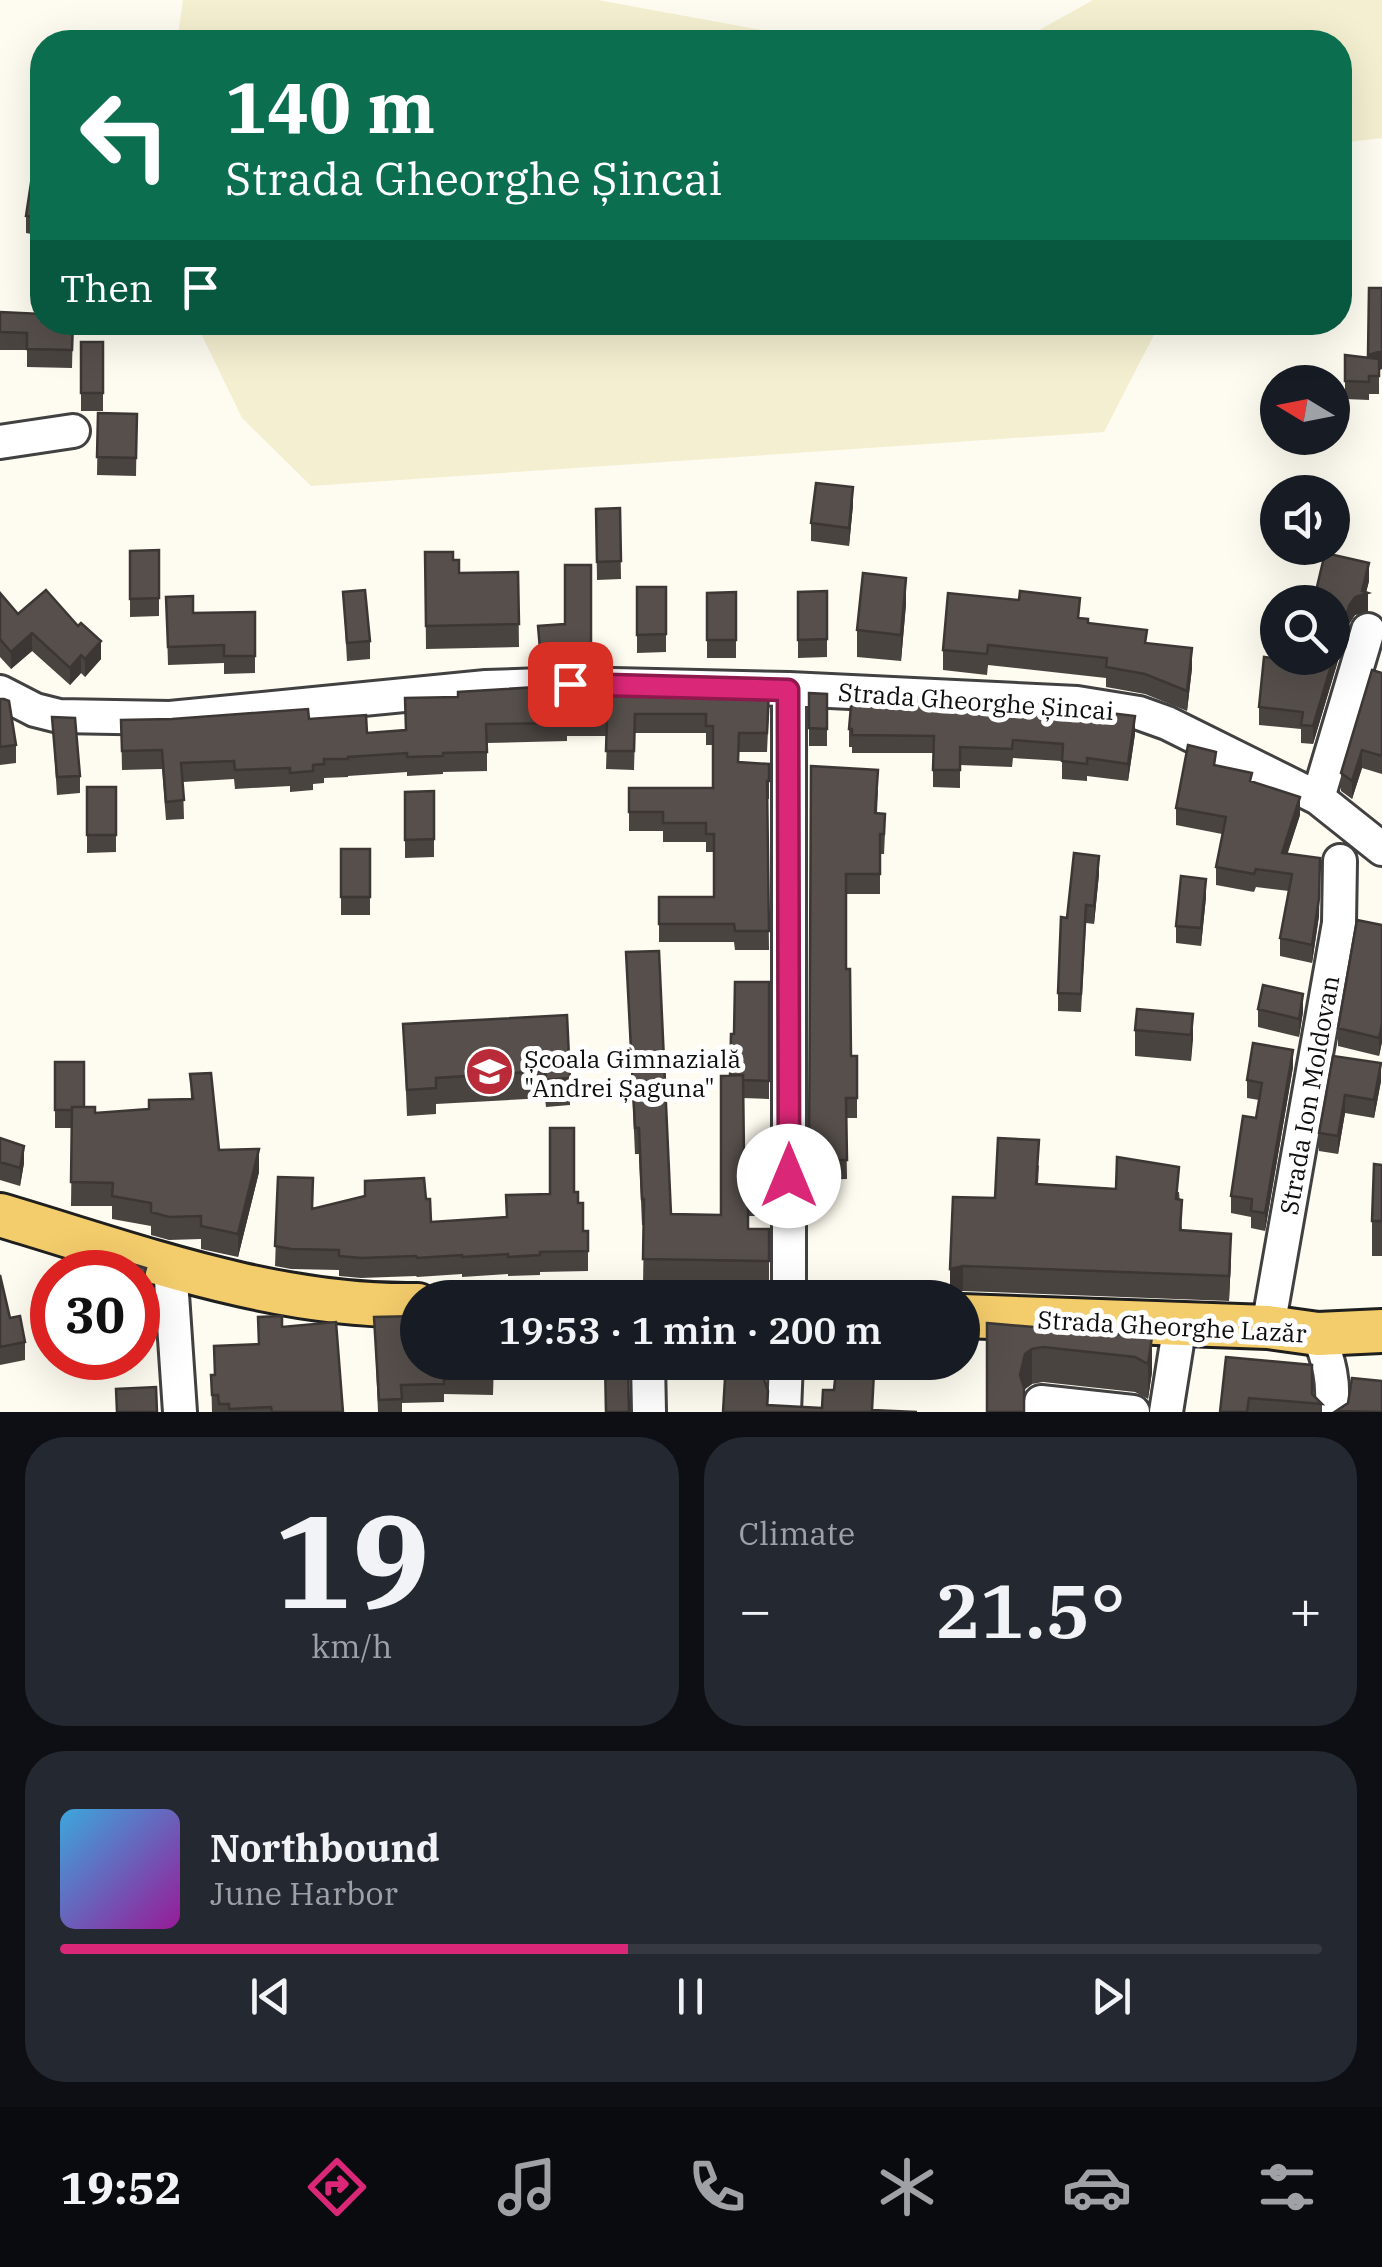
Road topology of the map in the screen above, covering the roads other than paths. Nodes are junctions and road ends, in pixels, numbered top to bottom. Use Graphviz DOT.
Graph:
graph roads {
  1 [pos="73,431"];
  2 [pos="0,442"];
  3 [pos="1368,630"];
  4 [pos="788,690"];
  5 [pos="0,692"];
  6 [pos="1318,798"];
  7 [pos="1382,849"];
  8 [pos="1340,861"];
  9 [pos="0,1215"];
  10 [pos="170,1265"];
  11 [pos="789,1280"];
  12 [pos="400,1306"];
  13 [pos="980,1317"];
  14 [pos="1180,1324"];
  15 [pos="1268,1328"];
  16 [pos="1382,1332"];
  17 [pos="1318,1334"];
  18 [pos="648,1380"];
  19 [pos="785,1380"];
  20 [pos="180,1412"];
  21 [pos="649,1412"];
  22 [pos="784,1412"];
  23 [pos="1040,1412"];
  24 [pos="1133,1412"];
  25 [pos="1166,1412"];
  26 [pos="1331,1412"];
  1 -- 2 [label="street"];
  3 -- 6 [label="street"];
  4 -- 5 [label="street, Strada Gheorghe Șincai"];
  4 -- 6 [label="street, Strada Gheorghe Șincai"];
  4 -- 11 [label="street"];
  6 -- 7 [label="street, Strada Gheorghe Șincai"];
  8 -- 15 [label="street, Strada Ion Moldovan"];
  9 -- 10 [label="main road"];
  10 -- 12 [label="main road"];
  10 -- 20 [label="street"];
  13 -- 14 [label="main road, Strada Gheorghe Lazăr"];
  14 -- 15 [label="main road, Strada Gheorghe Lazăr"];
  14 -- 25 [label="street"];
  15 -- 17 [label="main road, Strada Gheorghe Lazăr"];
  16 -- 17 [label="main road, Strada Gheorghe Lazăr"];
  17 -- 26 [label="street"];
  18 -- 21 [label="street"];
  19 -- 22 [label="street"];
  23 -- 24 [label="street"];
}
